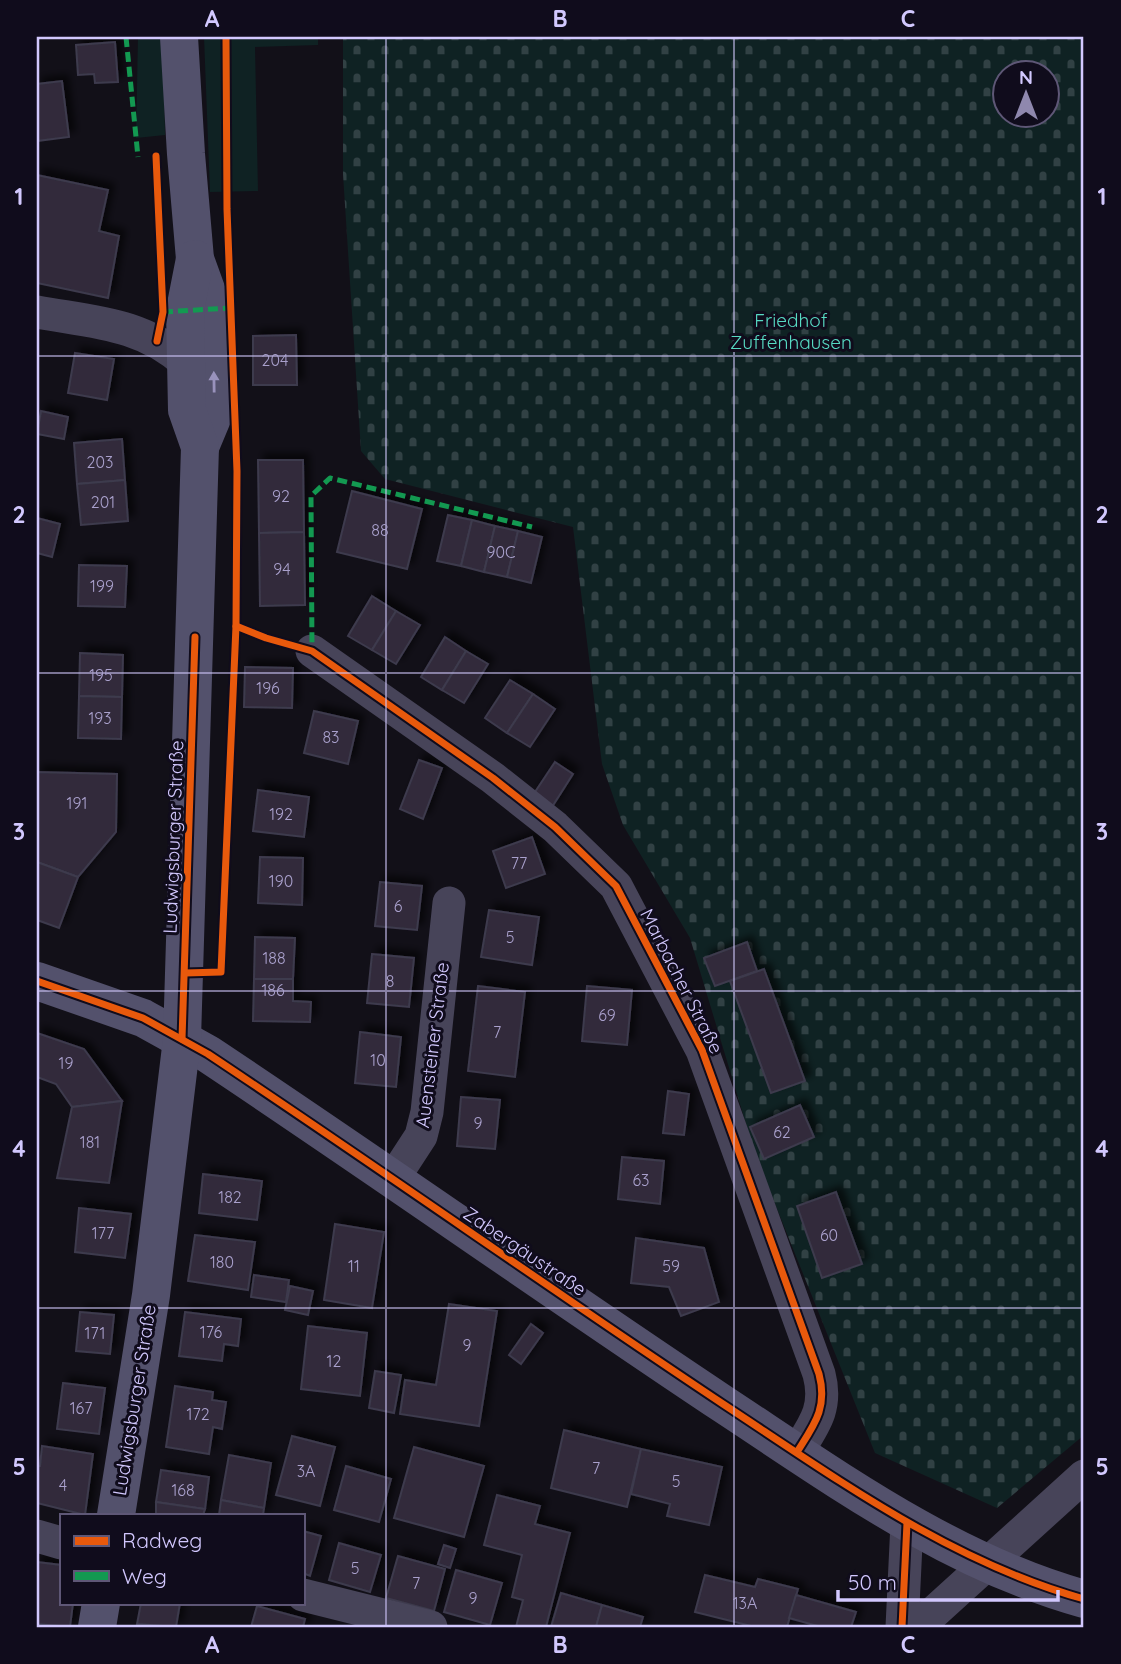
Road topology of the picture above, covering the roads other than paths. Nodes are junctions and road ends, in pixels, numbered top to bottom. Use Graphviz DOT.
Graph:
graph roads {
  1 [pos="179,37"];
  2 [pos="195,259"];
  3 [pos="37,312"];
  4 [pos="158,344"];
  5 [pos="200,447"];
  6 [pos="312,651"];
  7 [pos="449,903"];
  8 [pos="37,981"];
  9 [pos="182,1039"];
  10 [pos="393,1179"];
  11 [pos="797,1452"];
  12 [pos="1084,1476"];
  13 [pos="116,1514"];
  14 [pos="907,1523"];
  15 [pos="37,1536"];
  16 [pos="60,1543"];
  17 [pos="988,1562"];
  18 [pos="304,1595"];
  19 [pos="1084,1599"];
  20 [pos="102,1604"];
  21 [pos="97,1627"];
  22 [pos="431,1627"];
  23 [pos="904,1627"];
  1 -- 2 [label="main road, Ludwigsburger Straße"];
  2 -- 4 [label="main road, Ludwigsburger Straße"];
  5 -- 2 [label="main road, Ludwigsburger Straße, one-way"];
  3 -- 4 [label="street"];
  4 -- 5 [label="main road, Ludwigsburger Straße"];
  5 -- 9 [label="main road, Ludwigsburger Straße"];
  6 -- 11 [label="street, Marbacher Straße"];
  7 -- 10 [label="street, Auensteiner Straße"];
  8 -- 9 [label="main road, Zabergäustraße"];
  9 -- 10 [label="main road, Zabergäustraße"];
  9 -- 13 [label="main road, Ludwigsburger Straße"];
  10 -- 11 [label="main road, Zabergäustraße"];
  11 -- 14 [label="main road, Zabergäustraße"];
  12 -- 17 [label="street"];
  14 -- 17 [label="main road, Zabergäustraße"];
  14 -- 23 [label="street"];
  15 -- 16 [label="street"];
  17 -- 19 [label="main road, Zabergäustraße"];
  17 -- 23 [label="street"];
  18 -- 22 [label="street"];
  20 -- 21 [label="main road"];
}
